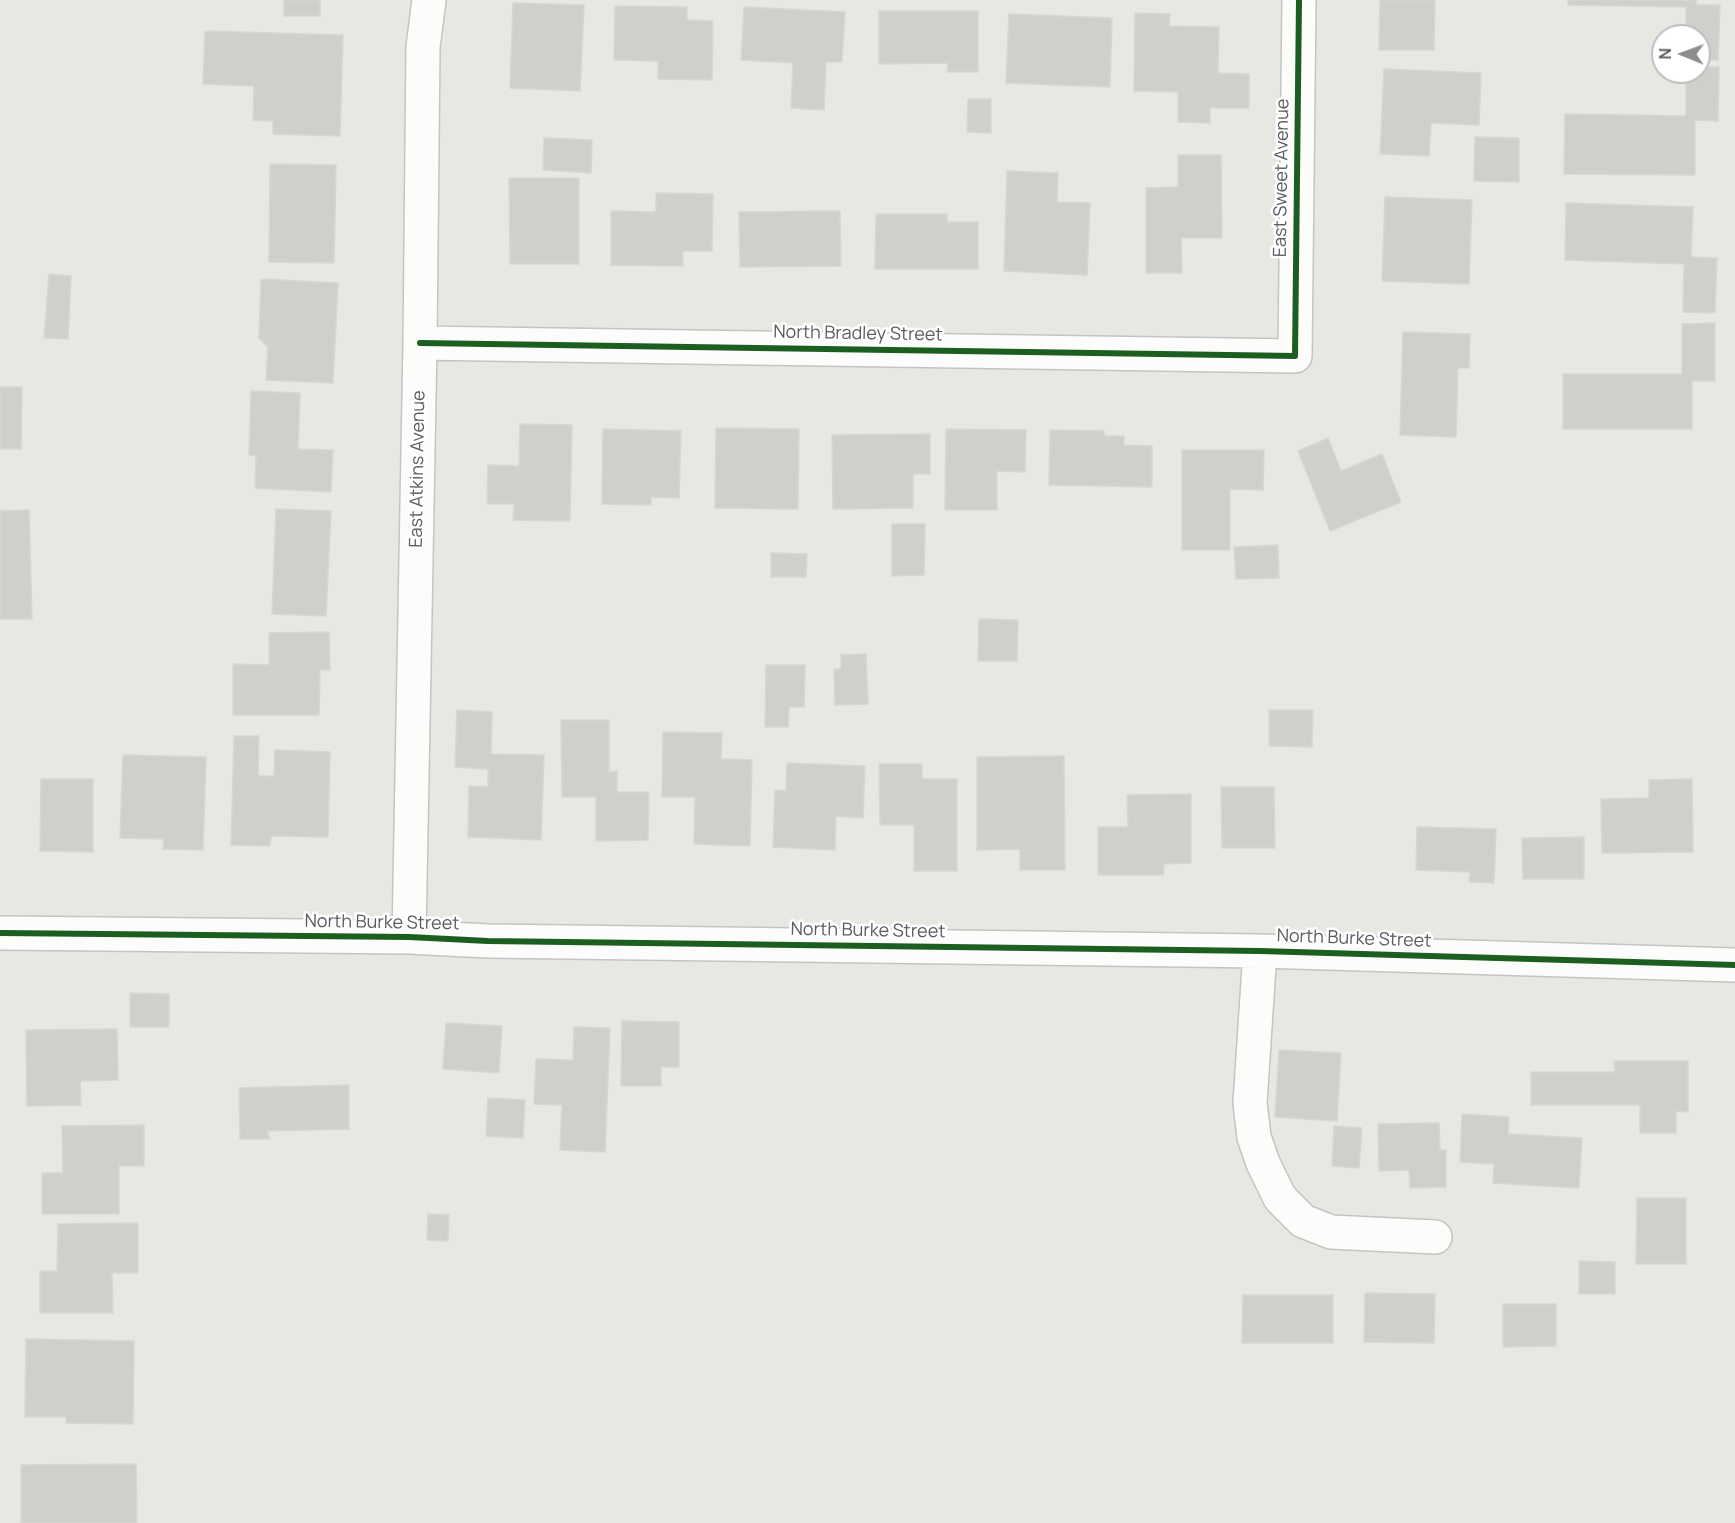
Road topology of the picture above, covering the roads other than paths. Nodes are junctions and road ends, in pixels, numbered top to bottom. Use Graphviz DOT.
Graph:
graph roads {
  1 [pos="429,0"];
  2 [pos="1299,0"];
  3 [pos="420,343"];
  4 [pos="1295,356"];
  5 [pos="0,933"];
  6 [pos="409,937"];
  7 [pos="1260,951"];
  8 [pos="1735,965"];
  9 [pos="1435,1237"];
  1 -- 3 [label="street, East Atkins Avenue"];
  2 -- 4 [label="street, East Sweet Avenue"];
  3 -- 4 [label="street, North Bradley Street"];
  3 -- 6 [label="street, East Atkins Avenue"];
  5 -- 6 [label="street, North Burke Street"];
  6 -- 7 [label="street, North Burke Street"];
  7 -- 8 [label="street, North Burke Street"];
  7 -- 9 [label="street"];
}
